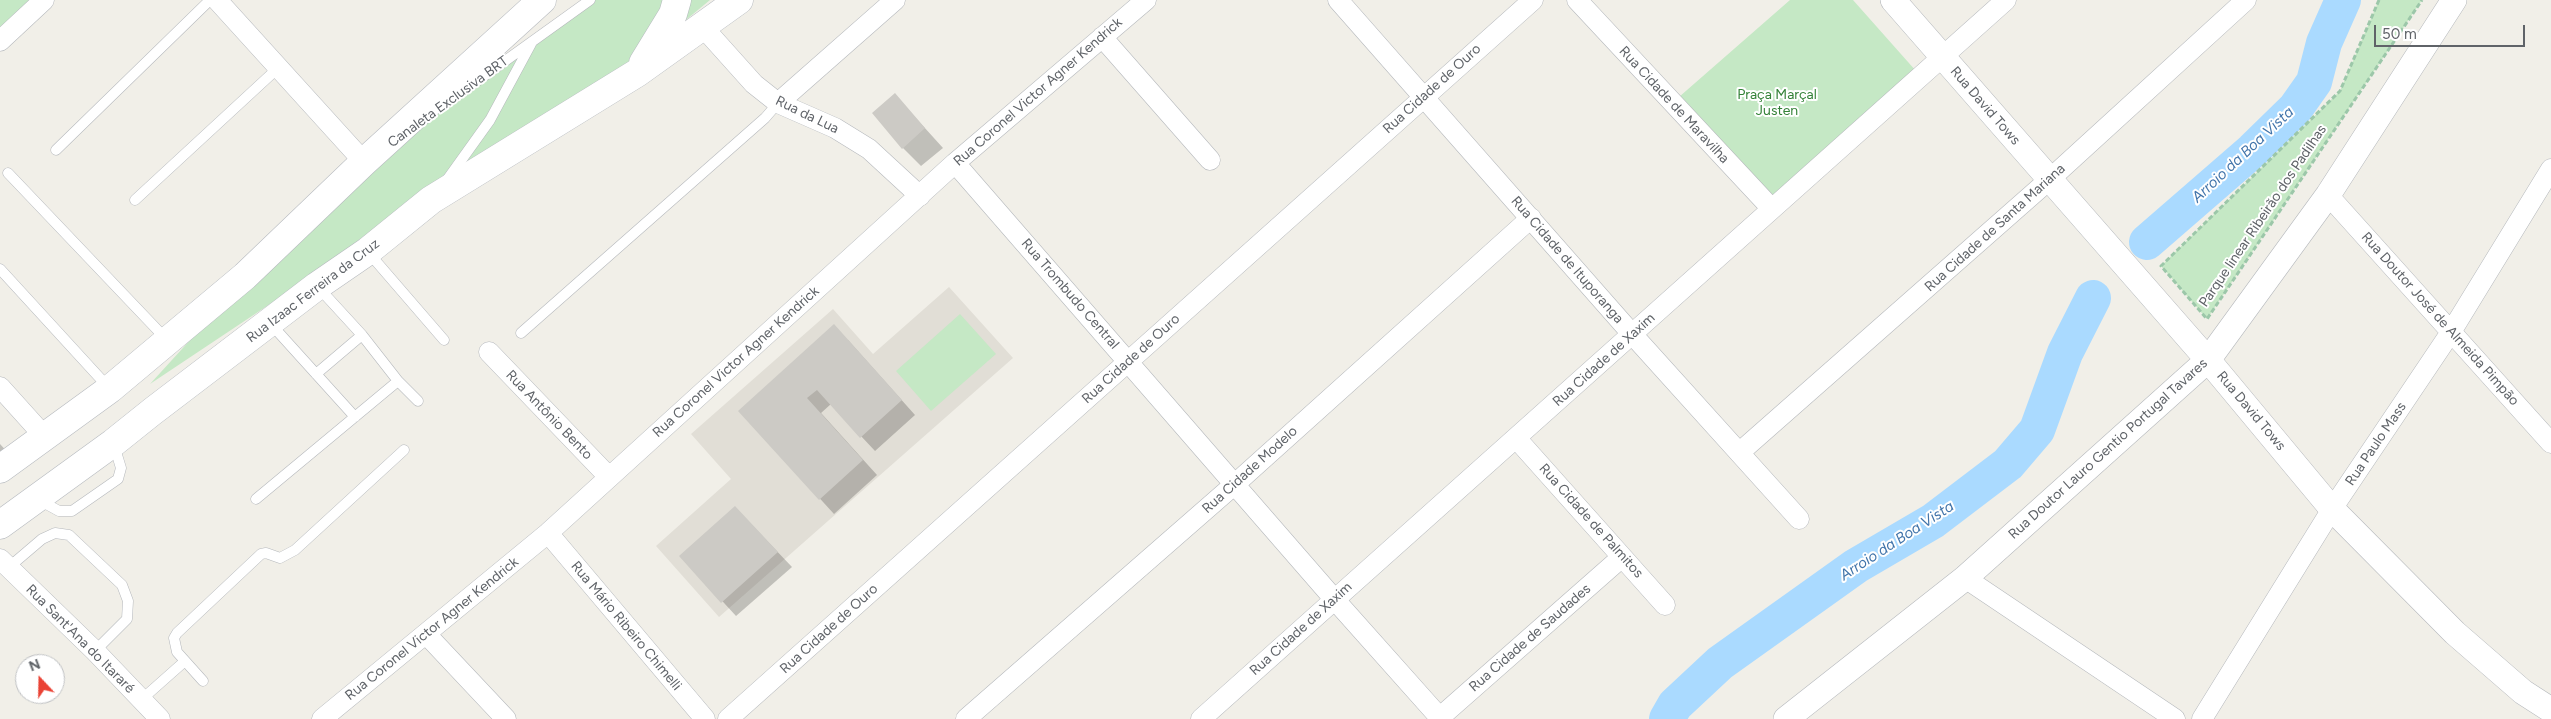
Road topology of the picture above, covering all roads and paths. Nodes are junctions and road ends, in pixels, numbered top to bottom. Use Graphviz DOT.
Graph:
graph roads {
  1 [pos="44,0"];
  2 [pos="210,0"];
  3 [pos="217,0"];
  4 [pos="542,0"];
  5 [pos="590,0"];
  6 [pos="677,0"];
  7 [pos="739,0"];
  8 [pos="895,0"];
  9 [pos="1146,0"];
  10 [pos="1338,0"];
  11 [pos="1532,0"];
  12 [pos="1576,0"];
  13 [pos="1893,0"];
  14 [pos="2006,0"];
  15 [pos="2246,0"];
  16 [pos="2379,0"];
  17 [pos="2422,0"];
  18 [pos="2454,0"];
  19 [pos="702,26"];
  20 [pos="1102,37"];
  21 [pos="0,41"];
  22 [pos="532,42"];
  23 [pos="1943,57"];
  24 [pos="278,68"];
  25 [pos="637,73"];
  26 [pos="1424,97"];
  27 [pos="778,103"];
  28 [pos="56,150"];
  29 [pos="1210,160"];
  30 [pos="364,162"];
  31 [pos="955,163"];
  32 [pos="2551,169"];
  33 [pos="8,173"];
  34 [pos="2050,179"];
  35 [pos="2328,195"];
  36 [pos="920,196"];
  37 [pos="135,200"];
  38 [pos="431,200"];
  39 [pos="1772,209"];
  40 [pos="1531,218"];
  41 [pos="368,251"];
  42 [pos="0,269"];
  43 [pos="317,286"];
  44 [pos="270,322"];
  45 [pos="2451,332"];
  46 [pos="521,333"];
  47 [pos="362,334"];
  48 [pos="1632,334"];
  49 [pos="444,340"];
  50 [pos="168,341"];
  51 [pos="489,352"];
  52 [pos="2208,360"];
  53 [pos="1128,362"];
  54 [pos="316,374"];
  55 [pos="398,381"];
  56 [pos="0,387"];
  57 [pos="110,389"];
  58 [pos="418,401"];
  59 [pos="355,417"];
  60 [pos="45,436"];
  61 [pos="1516,438"];
  62 [pos="2551,444"];
  63 [pos="404,450"];
  64 [pos="1740,452"];
  65 [pos="0,469"];
  66 [pos="609,477"];
  67 [pos="1235,484"];
  68 [pos="256,499"];
  69 [pos="2332,509"];
  70 [pos="1799,519"];
  71 [pos="0,525"];
  72 [pos="548,533"];
  73 [pos="1622,557"];
  74 [pos="4,563"];
  75 [pos="1965,578"];
  76 [pos="1335,600"];
  77 [pos="1665,605"];
  78 [pos="426,634"];
  79 [pos="95,651"];
  80 [pos="185,661"];
  81 [pos="203,681"];
  82 [pos="141,700"];
  83 [pos="2551,710"];
  84 [pos="1440,718"];
  85 [pos="160,719"];
  86 [pos="322,719"];
  87 [pos="506,719"];
  88 [pos="705,719"];
  89 [pos="728,719"];
  90 [pos="966,719"];
  91 [pos="1201,719"];
  92 [pos="1786,719"];
  93 [pos="2174,719"];
  94 [pos="2202,719"];
  1 -- 21 [label="street"];
  2 -- 28 [label="lane"];
  3 -- 24 [label="street"];
  4 -- 30 [label="main road"];
  5 -- 22 [label="lane, Canaleta Exclusiva BRT"];
  6 -- 25 [label="main road"];
  7 -- 19 [label="main road, Rua Izaac Ferreira da Cruz"];
  8 -- 27 [label="street"];
  9 -- 20 [label="street, Rua Coronel Victor Agner Kendrick"];
  10 -- 26 [label="street, Rua Cidade de Ituporanga"];
  11 -- 26 [label="street, Rua Cidade de Ouro"];
  12 -- 39 [label="street, Rua Cidade de Maravilha"];
  13 -- 23 [label="street, Rua David Tows"];
  14 -- 23 [label="street, Rua Cidade de Xaxim"];
  15 -- 34 [label="street, Rua Cidade de Santa Mariana"];
  16 -- 17 [label="path, Parque linear Ribeirão dos Padilhas"];
  18 -- 35 [label="street, Rua Doutor Lauro Gentio Portugal Tavares"];
  19 -- 25 [label="main road, Rua Izaac Ferreira da Cruz"];
  19 -- 27 [label="street, Rua da Lua"];
  20 -- 29 [label="street"];
  20 -- 31 [label="street, Rua Coronel Victor Agner Kendrick"];
  22 -- 30 [label="lane, Canaleta Exclusiva BRT"];
  22 -- 38 [label="lane, Canaleta Exclusiva BRT"];
  23 -- 34 [label="street, Rua David Tows"];
  23 -- 39 [label="street, Rua Cidade de Xaxim"];
  24 -- 30 [label="street"];
  24 -- 37 [label="lane"];
  25 -- 38 [label="main road, Rua Izaac Ferreira da Cruz"];
  26 -- 40 [label="street, Rua Cidade de Ituporanga"];
  26 -- 53 [label="street, Rua Cidade de Ouro"];
  27 -- 36 [label="street, Rua da Lua"];
  27 -- 46 [label="lane"];
  30 -- 50 [label="main road"];
  31 -- 36 [label="street, Rua Coronel Victor Agner Kendrick"];
  31 -- 53 [label="street, Rua Trombudo Central"];
  32 -- 45 [label="street, Rua Paulo Mass"];
  33 -- 50 [label="lane"];
  34 -- 52 [label="street, Rua David Tows"];
  34 -- 64 [label="street, Rua Cidade de Santa Mariana"];
  35 -- 45 [label="street, Rua Doutor José de Almeida Pimpão"];
  35 -- 52 [label="street, Rua Doutor Lauro Gentio Portugal Tavares"];
  36 -- 66 [label="street, Rua Coronel Victor Agner Kendrick"];
  38 -- 41 [label="main road, Rua Izaac Ferreira da Cruz"];
  39 -- 48 [label="street, Rua Cidade de Xaxim"];
  40 -- 48 [label="street, Rua Cidade de Ituporanga"];
  40 -- 67 [label="street, Rua Cidade Modelo"];
  41 -- 43 [label="main road, Rua Izaac Ferreira da Cruz"];
  41 -- 49 [label="lane"];
  42 -- 57 [label="lane"];
  43 -- 44 [label="main road, Rua Izaac Ferreira da Cruz"];
  43 -- 47 [label="lane"];
  44 -- 54 [label="lane"];
  44 -- 71 [label="main road, Rua Izaac Ferreira da Cruz"];
  45 -- 62 [label="street, Rua Doutor José de Almeida Pimpão"];
  45 -- 69 [label="street, Rua Paulo Mass"];
  47 -- 54 [label="lane"];
  47 -- 55 [label="lane"];
  48 -- 61 [label="street, Rua Cidade de Xaxim"];
  48 -- 64 [label="street, Rua Cidade de Ituporanga"];
  50 -- 57 [label="main road"];
  51 -- 66 [label="street, Rua Antônio Bento"];
  52 -- 69 [label="street, Rua David Tows"];
  52 -- 75 [label="street, Rua Doutor Lauro Gentio Portugal Tavares"];
  53 -- 67 [label="street, Rua Trombudo Central"];
  53 -- 89 [label="street, Rua Cidade de Ouro"];
  54 -- 59 [label="lane"];
  55 -- 58 [label="lane"];
  55 -- 59 [label="lane"];
  56 -- 60 [label="street"];
  57 -- 60 [label="main road"];
  59 -- 68 [label="lane"];
  60 -- 65 [label="main road"];
  61 -- 73 [label="street, Rua Cidade de Palmitos"];
  61 -- 76 [label="street, Rua Cidade de Xaxim"];
  63 -- 80 [label="lane"];
  64 -- 70 [label="street, Rua Cidade de Ituporanga"];
  66 -- 72 [label="street, Rua Coronel Victor Agner Kendrick"];
  67 -- 76 [label="street, Rua Trombudo Central"];
  67 -- 90 [label="street, Rua Cidade Modelo"];
  69 -- 83 [label="street, Rua David Tows"];
  69 -- 94 [label="street, Rua Paulo Mass"];
  72 -- 78 [label="street, Rua Coronel Victor Agner Kendrick"];
  72 -- 88 [label="street, Rua Mário Ribeiro Chimelli"];
  73 -- 77 [label="street, Rua Cidade de Palmitos"];
  73 -- 84 [label="street, Rua Cidade de Saudades"];
  74 -- 79 [label="street, Rua Sant'Ana do Itararé"];
  74 -- 79 [label="lane"];
  75 -- 92 [label="street, Rua Doutor Lauro Gentio Portugal Tavares"];
  75 -- 93 [label="street"];
  76 -- 84 [label="street, Rua Trombudo Central"];
  76 -- 91 [label="street, Rua Cidade de Xaxim"];
  78 -- 86 [label="street, Rua Coronel Victor Agner Kendrick"];
  78 -- 87 [label="street"];
  79 -- 82 [label="street, Rua Sant'Ana do Itararé"];
  80 -- 81 [label="lane"];
  80 -- 82 [label="lane"];
  82 -- 85 [label="street, Rua Sant'Ana do Itararé"];
}
